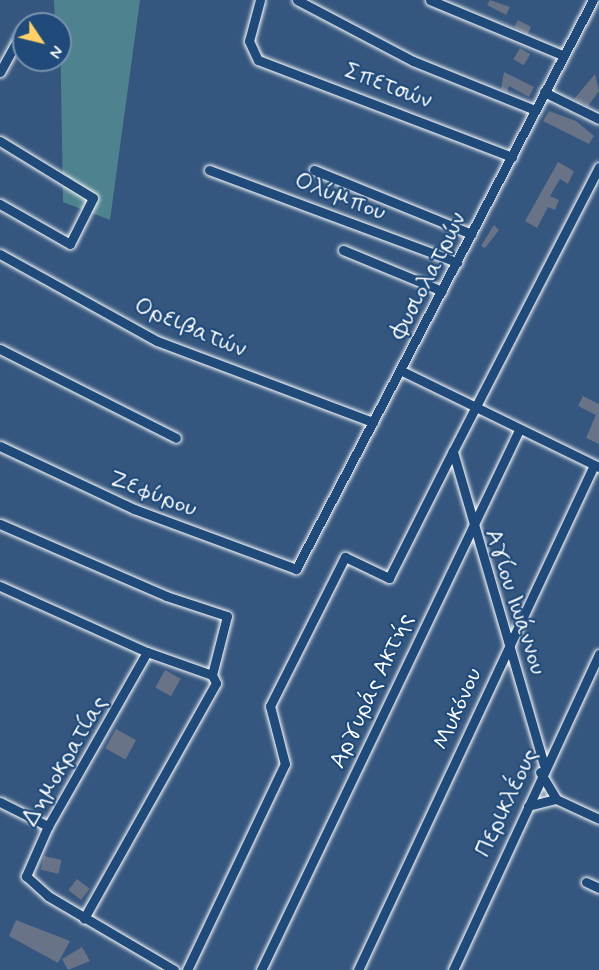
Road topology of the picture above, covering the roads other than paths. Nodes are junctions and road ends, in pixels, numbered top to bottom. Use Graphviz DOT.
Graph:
graph roads {
  1 [pos="260,0"];
  2 [pos="297,0"];
  3 [pos="430,0"];
  4 [pos="593,0"];
  5 [pos="0,46"];
  6 [pos="12,49"];
  7 [pos="10,52"];
  8 [pos="562,55"];
  9 [pos="0,72"];
  10 [pos="544,92"];
  11 [pos="535,110"];
  12 [pos="599,119"];
  13 [pos="0,141"];
  14 [pos="512,157"];
  15 [pos="599,167"];
  16 [pos="209,170"];
  17 [pos="314,170"];
  18 [pos="0,204"];
  19 [pos="472,234"];
  20 [pos="343,250"];
  21 [pos="0,254"];
  22 [pos="457,262"];
  23 [pos="442,291"];
  24 [pos="0,349"];
  25 [pos="402,370"];
  26 [pos="474,409"];
  27 [pos="373,422"];
  28 [pos="519,430"];
  29 [pos="176,438"];
  30 [pos="0,446"];
  31 [pos="453,451"];
  32 [pos="596,466"];
  33 [pos="0,524"];
  34 [pos="470,525"];
  35 [pos="296,568"];
  36 [pos="0,586"];
  37 [pos="510,643"];
  38 [pos="147,652"];
  39 [pos="599,654"];
  40 [pos="212,675"];
  41 [pos="542,768"];
  42 [pos="556,799"];
  43 [pos="0,802"];
  44 [pos="528,806"];
  45 [pos="599,819"];
  46 [pos="48,826"];
  47 [pos="586,882"];
  48 [pos="599,888"];
  49 [pos="84,918"];
  50 [pos="174,970"];
  51 [pos="187,970"];
  52 [pos="261,970"];
  53 [pos="358,970"];
  54 [pos="453,970"];
  1 -- 14 [label="street, Σπετσών"];
  2 -- 11 [label="street"];
  3 -- 8 [label="street"];
  4 -- 8 [label="street, Φυσιολατρών"];
  5 -- 7 [label="street"];
  6 -- 7 [label="street"];
  7 -- 9 [label="street"];
  8 -- 10 [label="street, Φυσιολατρών"];
  10 -- 11 [label="street, Φυσιολατρών"];
  10 -- 12 [label="street"];
  11 -- 14 [label="street, Φυσιολατρών"];
  13 -- 18 [label="street"];
  14 -- 19 [label="street, Φυσιολατρών"];
  15 -- 26 [label="street"];
  16 -- 22 [label="street, Ολύμπου"];
  17 -- 19 [label="street"];
  19 -- 22 [label="street, Φυσιολατρών"];
  20 -- 23 [label="street"];
  21 -- 27 [label="street, Ορειβατών"];
  22 -- 23 [label="street, Φυσιολατρών"];
  23 -- 25 [label="street, Φυσιολατρών"];
  24 -- 29 [label="street"];
  25 -- 26 [label="street"];
  25 -- 27 [label="street, Φυσιολατρών"];
  26 -- 28 [label="street"];
  26 -- 31 [label="street"];
  27 -- 35 [label="street, Φυσιολατρών"];
  28 -- 32 [label="street"];
  28 -- 34 [label="street, Αργυράς Ακτής"];
  30 -- 35 [label="street, Ζεφύρου"];
  31 -- 34 [label="street, Αγίου Ιωάννου"];
  31 -- 51 [label="street"];
  32 -- 37 [label="street, Μυκόνου"];
  33 -- 40 [label="street"];
  34 -- 37 [label="street, Αγίου Ιωάννου"];
  34 -- 52 [label="street, Αργυράς Ακτής"];
  36 -- 38 [label="street"];
  37 -- 41 [label="street, Αγίου Ιωάννου"];
  37 -- 53 [label="street, Μυκόνου"];
  38 -- 40 [label="street"];
  38 -- 46 [label="street, Δημοκρατίας"];
  39 -- 41 [label="street, Περικλέους"];
  40 -- 49 [label="street"];
  41 -- 42 [label="street, Αγίου Ιωάννου"];
  41 -- 44 [label="street, Περικλέους"];
  42 -- 44 [label="street"];
  42 -- 45 [label="street"];
  43 -- 46 [label="street"];
  44 -- 54 [label="street, Περικλέους"];
  46 -- 49 [label="street, Δημοκρατίας"];
  47 -- 48 [label="street"];
  49 -- 50 [label="street, Δημοκρατίας"];
}
